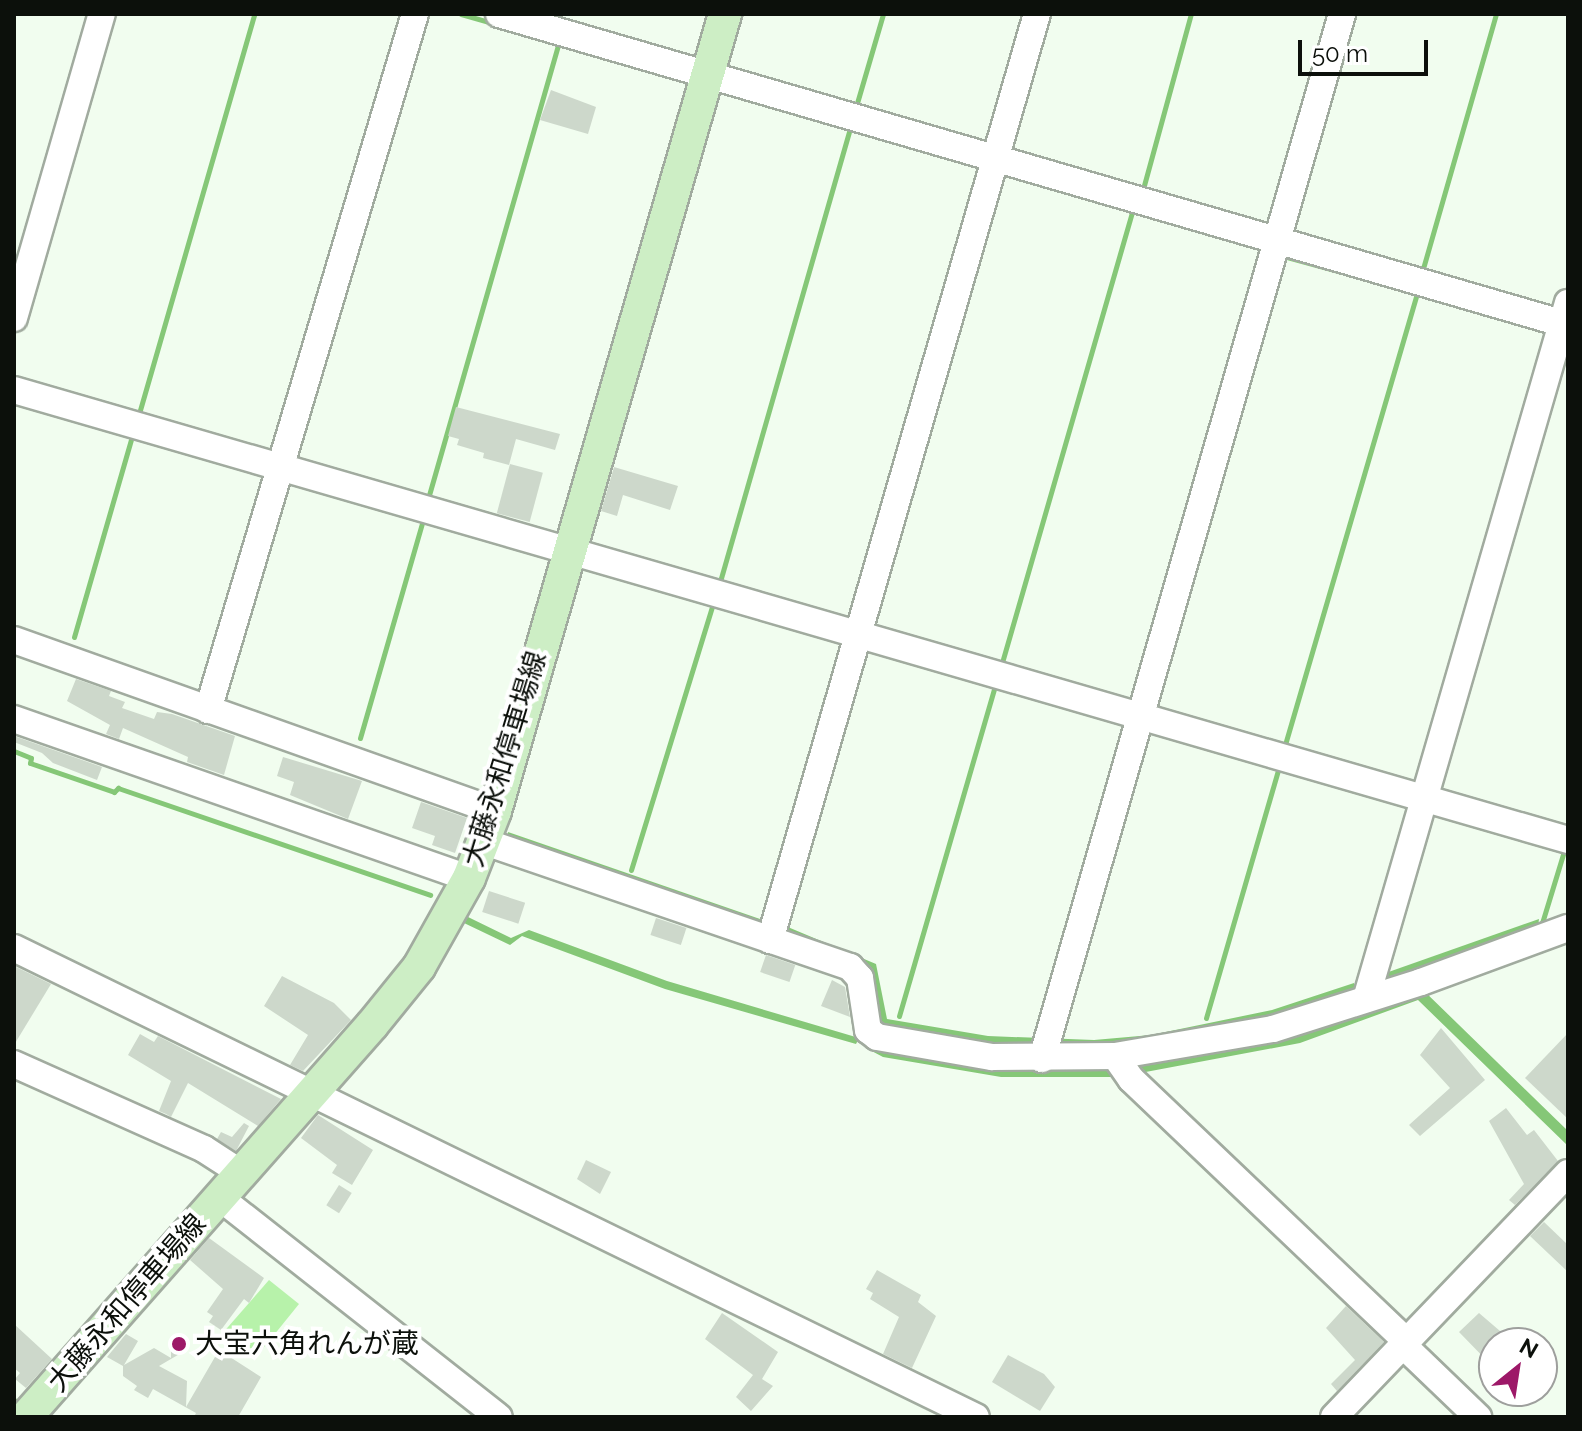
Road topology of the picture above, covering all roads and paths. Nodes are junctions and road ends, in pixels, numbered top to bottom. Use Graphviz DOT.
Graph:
graph roads {
  1 [pos="102,14"];
  2 [pos="415,14"];
  3 [pos="499,14"];
  4 [pos="725,14"];
  5 [pos="1037,14"];
  6 [pos="1342,14"];
  7 [pos="706,76"];
  8 [pos="994,159"];
  9 [pos="1276,240"];
  10 [pos="1566,317"];
  11 [pos="14,318"];
  12 [pos="14,390"];
  13 [pos="277,468"];
  14 [pos="567,550"];
  15 [pos="857,636"];
  16 [pos="14,640"];
  17 [pos="208,710"];
  18 [pos="1139,715"];
  19 [pos="14,719"];
  20 [pos="1423,797"];
  21 [pos="495,811"];
  22 [pos="1568,840"];
  23 [pos="485,842"];
  24 [pos="469,878"];
  25 [pos="1568,928"];
  26 [pos="770,940"];
  27 [pos="14,948"];
  28 [pos="1366,999"];
  29 [pos="1045,1049"];
  30 [pos="1115,1056"];
  31 [pos="14,1064"];
  32 [pos="311,1093"];
  33 [pos="241,1173"];
  34 [pos="1568,1173"];
  35 [pos="219,1197"];
  36 [pos="1405,1344"];
  37 [pos="26,1417"];
  38 [pos="499,1417"];
  39 [pos="976,1417"];
  40 [pos="1334,1417"];
  41 [pos="1478,1417"];
  1 -- 11 [label="street"];
  2 -- 13 [label="street"];
  3 -- 7 [label="street"];
  4 -- 7 [label="main road, 大藤永和停車場線"];
  5 -- 8 [label="street"];
  6 -- 9 [label="street"];
  7 -- 8 [label="street"];
  7 -- 14 [label="main road, 大藤永和停車場線"];
  8 -- 9 [label="street"];
  8 -- 15 [label="street"];
  9 -- 10 [label="street"];
  9 -- 18 [label="street"];
  10 -- 20 [label="street"];
  12 -- 13 [label="street"];
  13 -- 14 [label="street"];
  13 -- 17 [label="street"];
  14 -- 15 [label="street"];
  14 -- 21 [label="main road, 大藤永和停車場線"];
  15 -- 18 [label="street"];
  15 -- 26 [label="street"];
  16 -- 17 [label="street"];
  17 -- 21 [label="street"];
  18 -- 20 [label="street"];
  18 -- 29 [label="street"];
  19 -- 24 [label="street"];
  20 -- 22 [label="street"];
  20 -- 28 [label="street"];
  21 -- 23 [label="main road, 大藤永和停車場線"];
  23 -- 24 [label="main road, 大藤永和停車場線"];
  23 -- 26 [label="street"];
  24 -- 32 [label="main road, 大藤永和停車場線"];
  25 -- 28 [label="street"];
  26 -- 29 [label="street"];
  27 -- 32 [label="street"];
  28 -- 30 [label="street"];
  29 -- 30 [label="street"];
  30 -- 36 [label="street"];
  31 -- 33 [label="street"];
  32 -- 33 [label="main road, 大藤永和停車場線"];
  32 -- 39 [label="street"];
  33 -- 35 [label="main road, 大藤永和停車場線"];
  34 -- 36 [label="street"];
  35 -- 37 [label="main road, 大藤永和停車場線"];
  35 -- 38 [label="street"];
  36 -- 40 [label="street"];
  36 -- 41 [label="street"];
}
